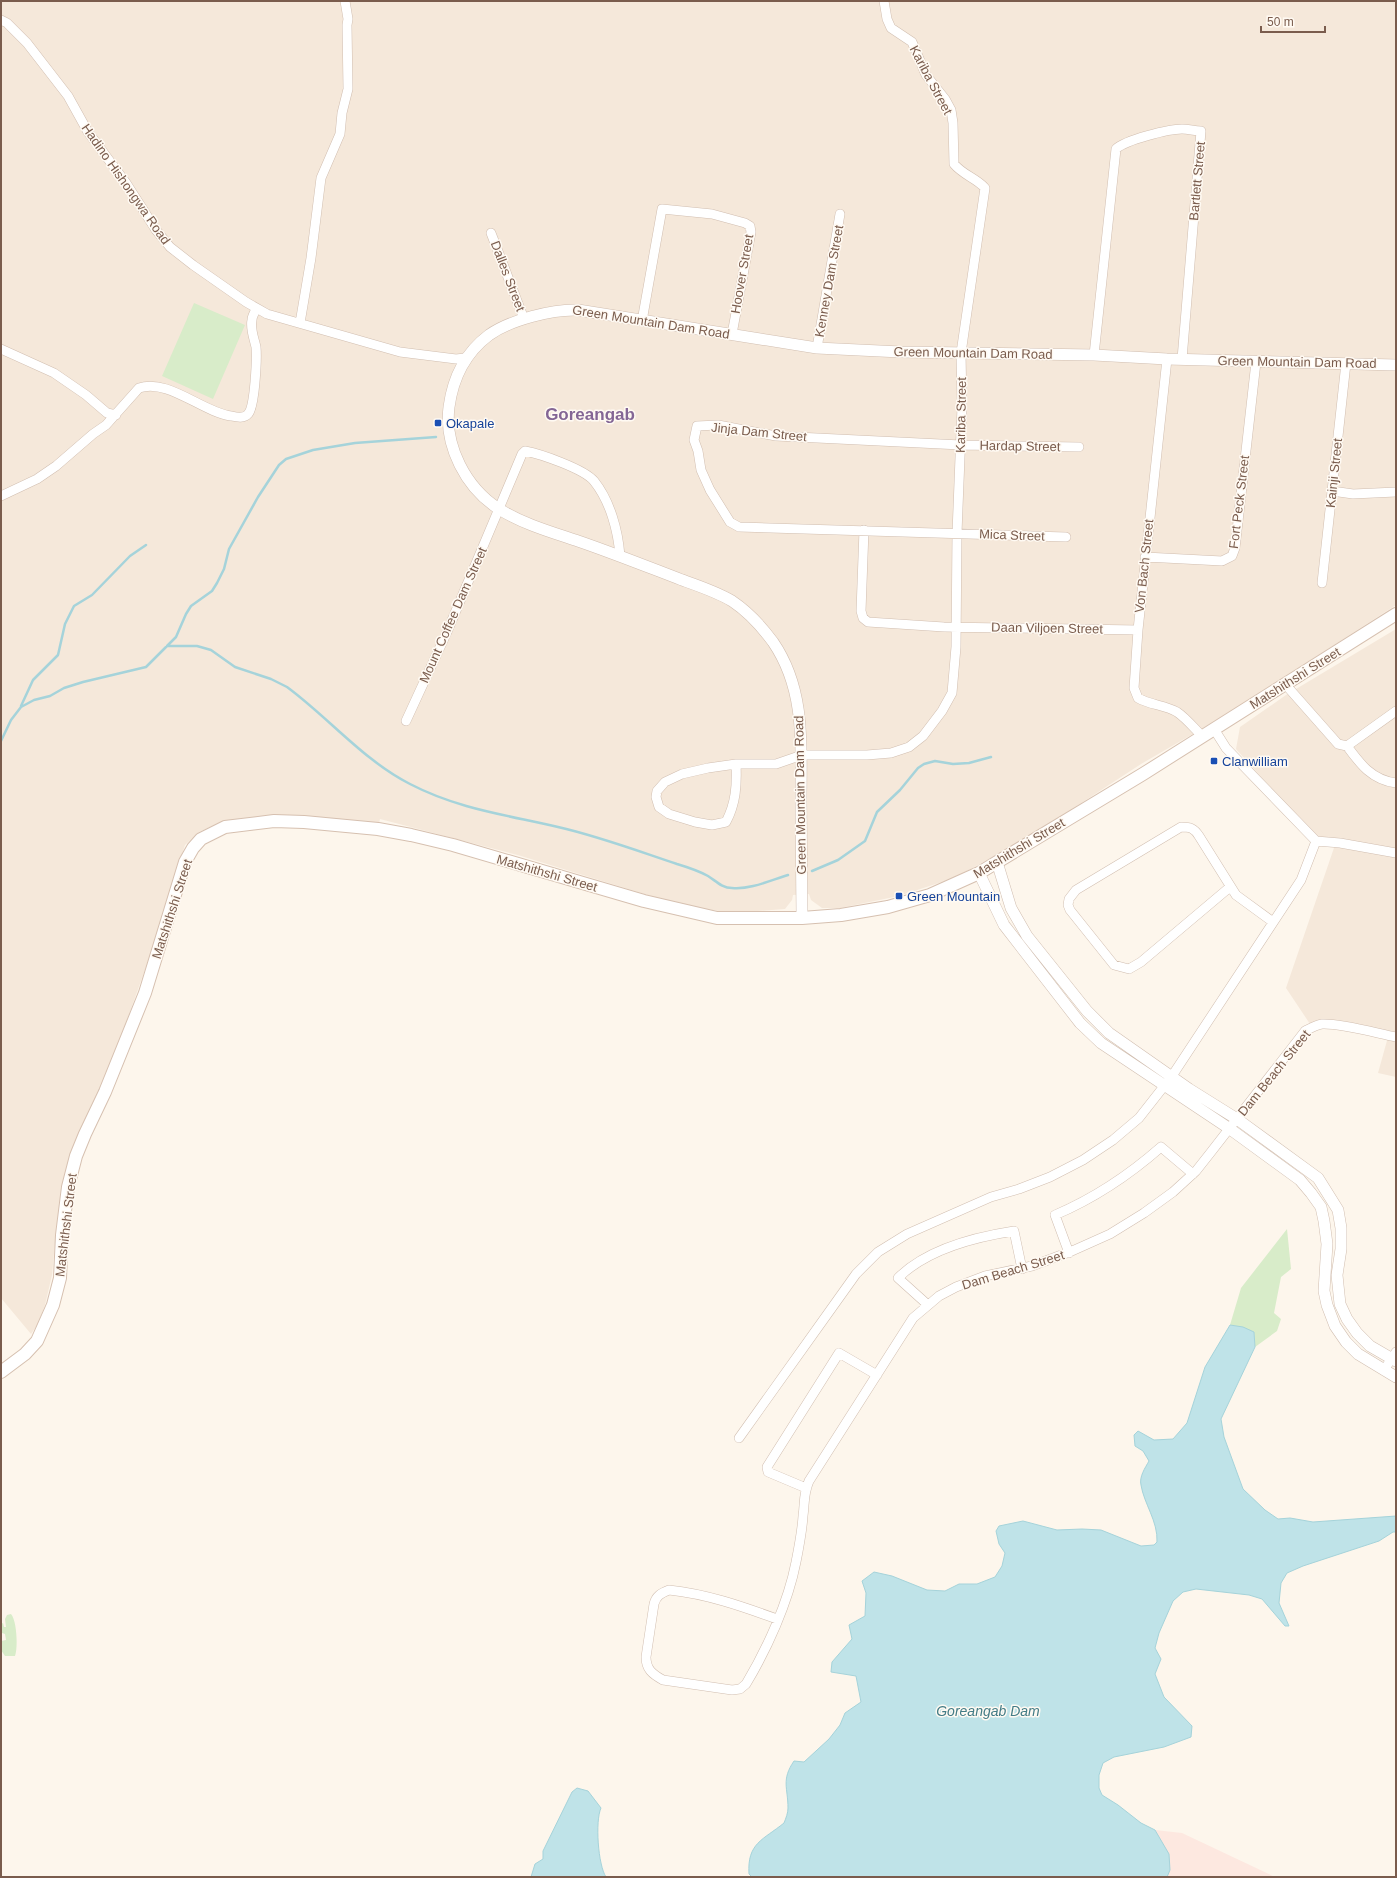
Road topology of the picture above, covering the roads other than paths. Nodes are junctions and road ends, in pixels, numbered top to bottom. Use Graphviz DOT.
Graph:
graph roads {
  1 [pos="345,1"];
  2 [pos="884,1"];
  3 [pos="1,20"];
  4 [pos="840,214"];
  5 [pos="491,233"];
  6 [pos="256,309"];
  7 [pos="524,319"];
  8 [pos="642,321"];
  9 [pos="300,323"];
  10 [pos="732,334"];
  11 [pos="817,348"];
  12 [pos="1,349"];
  13 [pos="961,353"];
  14 [pos="1094,355"];
  15 [pos="465,358"];
  16 [pos="1167,359"];
  17 [pos="1182,359"];
  18 [pos="1256,362"];
  19 [pos="1346,363"];
  20 [pos="1396,365"];
  21 [pos="116,415"];
  22 [pos="961,445"];
  23 [pos="1079,447"];
  24 [pos="1332,491"];
  25 [pos="1396,492"];
  26 [pos="1,496"];
  27 [pos="498,509"];
  28 [pos="864,530"];
  29 [pos="957,533"];
  30 [pos="1066,537"];
  31 [pos="620,556"];
  32 [pos="1145,557"];
  33 [pos="1322,583"];
  34 [pos="1396,614"];
  35 [pos="957,626"];
  36 [pos="1138,630"];
  37 [pos="1285,684"];
  38 [pos="1396,711"];
  39 [pos="406,721"];
  40 [pos="1214,729"];
  41 [pos="1202,736"];
  42 [pos="1347,746"];
  43 [pos="802,756"];
  44 [pos="736,764"];
  45 [pos="1396,783"];
  46 [pos="1316,841"];
  47 [pos="1396,853"];
  48 [pos="997,862"];
  49 [pos="979,873"];
  50 [pos="1230,887"];
  51 [pos="802,918"];
  52 [pos="1273,922"];
  53 [pos="1396,1037"];
  54 [pos="1172,1076"];
  55 [pos="1165,1087"];
  56 [pos="1237,1119"];
  57 [pos="1230,1129"];
  58 [pos="1192,1174"];
  59 [pos="1069,1253"];
  60 [pos="1022,1269"];
  61 [pos="928,1305"];
  62 [pos="1395,1357"];
  63 [pos="1384,1370"];
  64 [pos="1,1372"];
  65 [pos="877,1374"];
  66 [pos="1396,1377"];
  67 [pos="738,1438"];
  68 [pos="806,1488"];
  69 [pos="777,1619"];
  1 -- 9 [label="street"];
  2 -- 13 [label="street, Kariba Street"];
  3 -- 6 [label="street, Hadino Hishongwa Road"];
  4 -- 11 [label="street, Kenney Dam Street"];
  5 -- 7 [label="street, Dalles Street"];
  6 -- 9 [label="street, Hadino Hishongwa Road"];
  6 -- 21 [label="street"];
  7 -- 8 [label="street, Green Mountain Dam Road"];
  7 -- 15 [label="street, Green Mountain Dam Road"];
  8 -- 10 [label="street, Green Mountain Dam Road"];
  8 -- 10 [label="street, Hoover Street"];
  9 -- 15 [label="street, Hadino Hishongwa Road"];
  10 -- 11 [label="street, Green Mountain Dam Road"];
  11 -- 13 [label="street, Green Mountain Dam Road"];
  12 -- 21 [label="street"];
  13 -- 14 [label="street, Green Mountain Dam Road"];
  13 -- 22 [label="street, Kariba Street"];
  14 -- 16 [label="street, Green Mountain Dam Road"];
  14 -- 17 [label="street, Bartlett Street"];
  15 -- 27 [label="street, Green Mountain Dam Road"];
  16 -- 17 [label="street, Green Mountain Dam Road"];
  16 -- 32 [label="street, Von Bach Street"];
  17 -- 18 [label="street, Green Mountain Dam Road"];
  18 -- 19 [label="street, Green Mountain Dam Road"];
  18 -- 32 [label="street, Fort Peck Street"];
  19 -- 20 [label="street, Green Mountain Dam Road"];
  19 -- 24 [label="street, Kainji Street"];
  21 -- 26 [label="street"];
  22 -- 23 [label="street, Hardap Street"];
  22 -- 28 [label="street, Jinja Dam Street"];
  22 -- 29 [label="street, Kariba Street"];
  24 -- 25 [label="street"];
  24 -- 33 [label="street, Kainji Street"];
  27 -- 31 [label="street, Green Mountain Dam Road"];
  27 -- 31 [label="street, Mount Coffee Dam Street"];
  27 -- 39 [label="street, Mount Coffee Dam Street"];
  28 -- 29 [label="street, Jinja Dam Street"];
  28 -- 35 [label="street, Daan Viljoen Street"];
  29 -- 30 [label="street, Mica Street"];
  29 -- 35 [label="street, Kariba Street"];
  31 -- 43 [label="street, Green Mountain Dam Road"];
  32 -- 36 [label="street, Von Bach Street"];
  34 -- 37 [label="main road, Matshithshi Street"];
  35 -- 36 [label="street, Daan Viljoen Street"];
  35 -- 43 [label="street, Kariba Street"];
  36 -- 41 [label="street, Von Bach Street"];
  37 -- 40 [label="main road, Matshithshi Street"];
  37 -- 42 [label="street"];
  38 -- 42 [label="street"];
  40 -- 41 [label="main road, Matshithshi Street"];
  40 -- 46 [label="street"];
  41 -- 48 [label="main road, Matshithshi Street"];
  42 -- 45 [label="street"];
  43 -- 44 [label="street, Kariba Street"];
  43 -- 51 [label="street, Green Mountain Dam Road"];
  44 -- 44 [label="street, Kariba Street"];
  46 -- 47 [label="street"];
  46 -- 52 [label="street"];
  48 -- 49 [label="main road, Matshithshi Street"];
  48 -- 54 [label="street"];
  49 -- 51 [label="main road, Matshithshi Street"];
  49 -- 55 [label="street"];
  50 -- 50 [label="street"];
  50 -- 52 [label="street"];
  51 -- 64 [label="main road, Matshithshi Street"];
  52 -- 54 [label="street"];
  53 -- 56 [label="street, Dam Beach Street"];
  54 -- 55 [label="street"];
  54 -- 56 [label="street"];
  55 -- 57 [label="street"];
  55 -- 67 [label="street"];
  56 -- 57 [label="street, Dam Beach Street"];
  56 -- 62 [label="street"];
  57 -- 58 [label="street, Dam Beach Street"];
  57 -- 63 [label="street"];
  58 -- 59 [label="street, Dam Beach Street"];
  58 -- 59 [label="street"];
  59 -- 60 [label="street, Dam Beach Street"];
  60 -- 61 [label="street, Dam Beach Street"];
  60 -- 61 [label="street"];
  61 -- 65 [label="street, Dam Beach Street"];
  62 -- 63 [label="street"];
  63 -- 66 [label="street"];
  65 -- 68 [label="street, Dam Beach Street"];
  65 -- 68 [label="street"];
  68 -- 69 [label="street"];
  69 -- 69 [label="street"];
}
